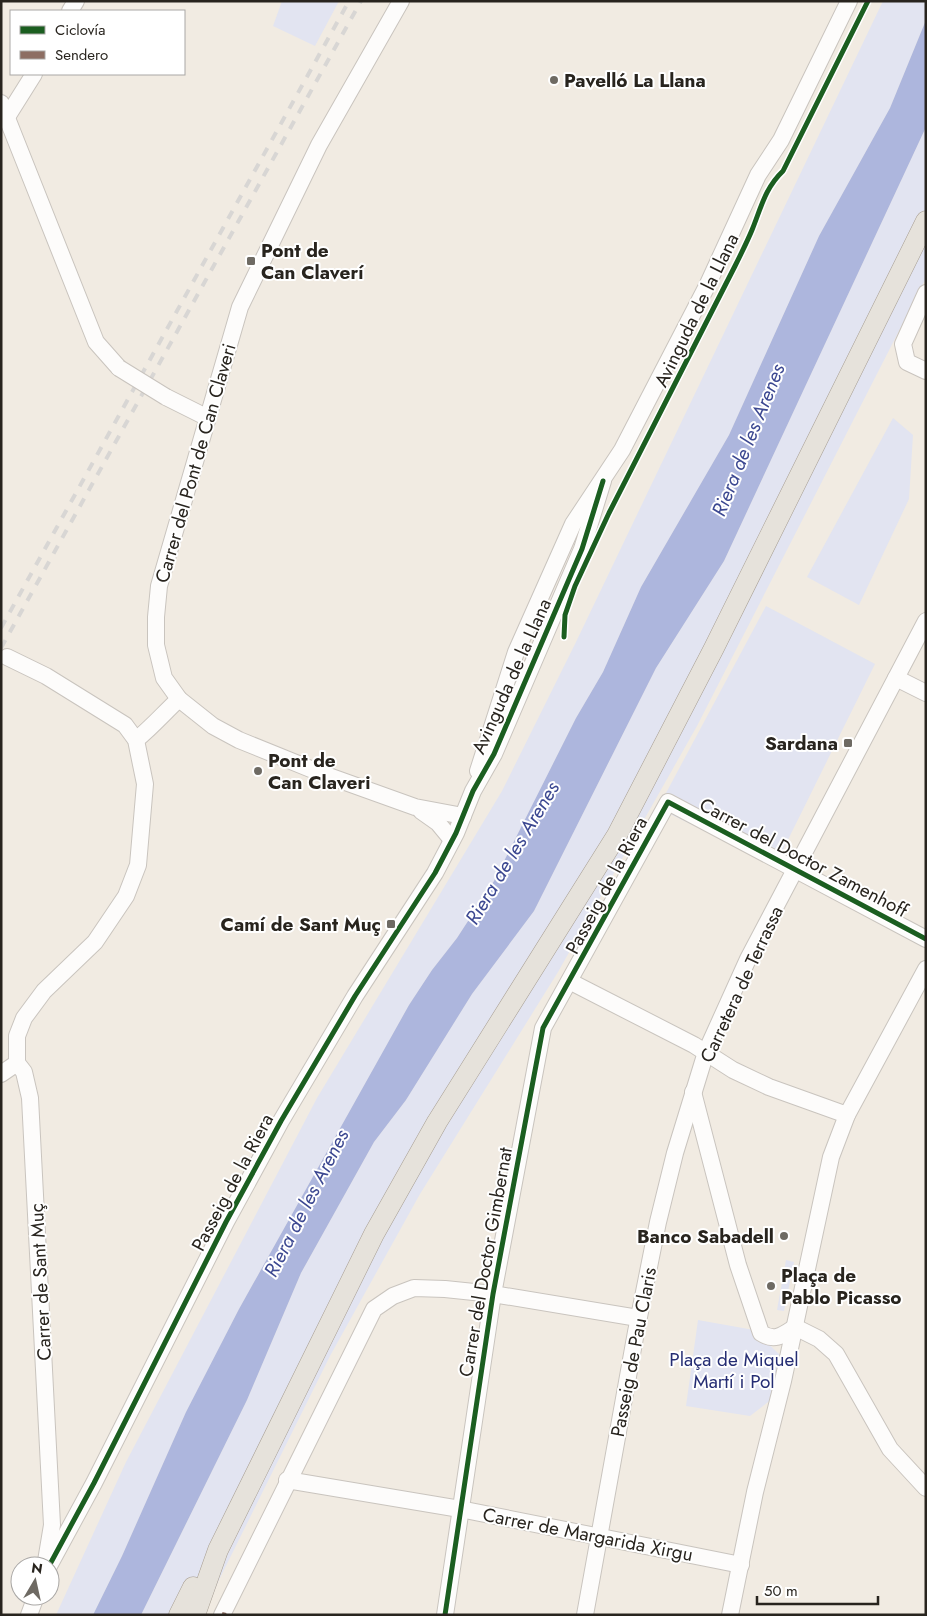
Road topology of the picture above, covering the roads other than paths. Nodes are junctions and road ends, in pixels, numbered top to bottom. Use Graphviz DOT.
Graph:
graph roads {
  1 [pos="401,1"];
  2 [pos="849,1"];
  3 [pos="33,75"];
  4 [pos="4,110"];
  5 [pos="926,221"];
  6 [pos="926,293"];
  7 [pos="926,371"];
  8 [pos="208,418"];
  9 [pos="926,622"];
  10 [pos="7,657"];
  11 [pos="896,678"];
  12 [pos="926,693"];
  13 [pos="179,699"];
  14 [pos="136,740"];
  15 [pos="668,802"];
  16 [pos="415,807"];
  17 [pos="461,820"];
  18 [pos="452,840"];
  19 [pos="796,869"];
  20 [pos="926,939"];
  21 [pos="926,969"];
  22 [pos="571,982"];
  23 [pos="706,1052"];
  24 [pos="17,1063"];
  25 [pos="1,1074"];
  26 [pos="693,1092"];
  27 [pos="847,1115"];
  28 [pos="492,1294"];
  29 [pos="638,1318"];
  30 [pos="795,1327"];
  31 [pos="287,1480"];
  32 [pos="926,1488"];
  33 [pos="84,1501"];
  34 [pos="51,1504"];
  35 [pos="460,1509"];
  36 [pos="599,1535"];
  37 [pos="218,1550"];
  38 [pos="48,1556"];
  39 [pos="53,1556"];
  40 [pos="741,1564"];
  41 [pos="179,1615"];
  42 [pos="195,1615"];
  43 [pos="223,1615"];
  44 [pos="445,1615"];
  45 [pos="585,1615"];
  46 [pos="730,1615"];
  1 -- 8 [label="street, Carrer del Pont de Can Claveri"];
  2 -- 17 [label="street, Avinguda de la Llana"];
  3 -- 4 [label="street"];
  4 -- 8 [label="street, bridge"];
  5 -- 37 [label="main road"];
  6 -- 7 [label="street"];
  8 -- 13 [label="street, Carrer del Pont de Can Claveri"];
  9 -- 11 [label="street, Carretera de Terrassa"];
  10 -- 14 [label="street"];
  11 -- 12 [label="street"];
  11 -- 19 [label="street, Carretera de Terrassa"];
  13 -- 14 [label="street"];
  13 -- 16 [label="street, Carrer del Pont de Can Claveri"];
  14 -- 24 [label="street"];
  15 -- 19 [label="street, Carrer del Doctor Zamenhoff"];
  15 -- 22 [label="street, Passeig de la Riera"];
  16 -- 17 [label="street, Carrer del Pont de Can Claveri"];
  16 -- 18 [label="street, Carrer del Pont de Can Claveri"];
  17 -- 18 [label="street, Passeig de la Riera"];
  18 -- 33 [label="street, Passeig de la Riera"];
  19 -- 20 [label="street, Carrer del Doctor Zamenhoff"];
  19 -- 23 [label="street, Carretera de Terrassa"];
  21 -- 27 [label="street"];
  22 -- 23 [label="street"];
  22 -- 28 [label="street, Carrer del Doctor Gimbernat"];
  23 -- 26 [label="street, Carretera de Terrassa"];
  23 -- 27 [label="street"];
  24 -- 25 [label="street"];
  24 -- 34 [label="street, Carrer de Sant Muç"];
  26 -- 29 [label="street, Passeig de Pau Claris"];
  26 -- 30 [label="street"];
  27 -- 30 [label="street"];
  28 -- 29 [label="street"];
  28 -- 31 [label="street"];
  28 -- 35 [label="street, Carrer del Doctor Gimbernat"];
  29 -- 36 [label="street, Passeig de Pau Claris"];
  30 -- 32 [label="street"];
  30 -- 40 [label="street"];
  31 -- 35 [label="street, Carrer de Margarida Xirgu"];
  31 -- 43 [label="street"];
  33 -- 34 [label="street"];
  33 -- 39 [label="street, Passeig de la Riera"];
  34 -- 38 [label="street, Carrer de Sant Muç"];
  35 -- 36 [label="street, Carrer de Margarida Xirgu"];
  35 -- 44 [label="street, Carrer del Doctor Gimbernat"];
  36 -- 40 [label="street, Carrer de Margarida Xirgu"];
  36 -- 45 [label="street, Passeig de Pau Claris"];
  37 -- 41 [label="main road"];
  37 -- 42 [label="main road"];
  40 -- 46 [label="street"];
}
